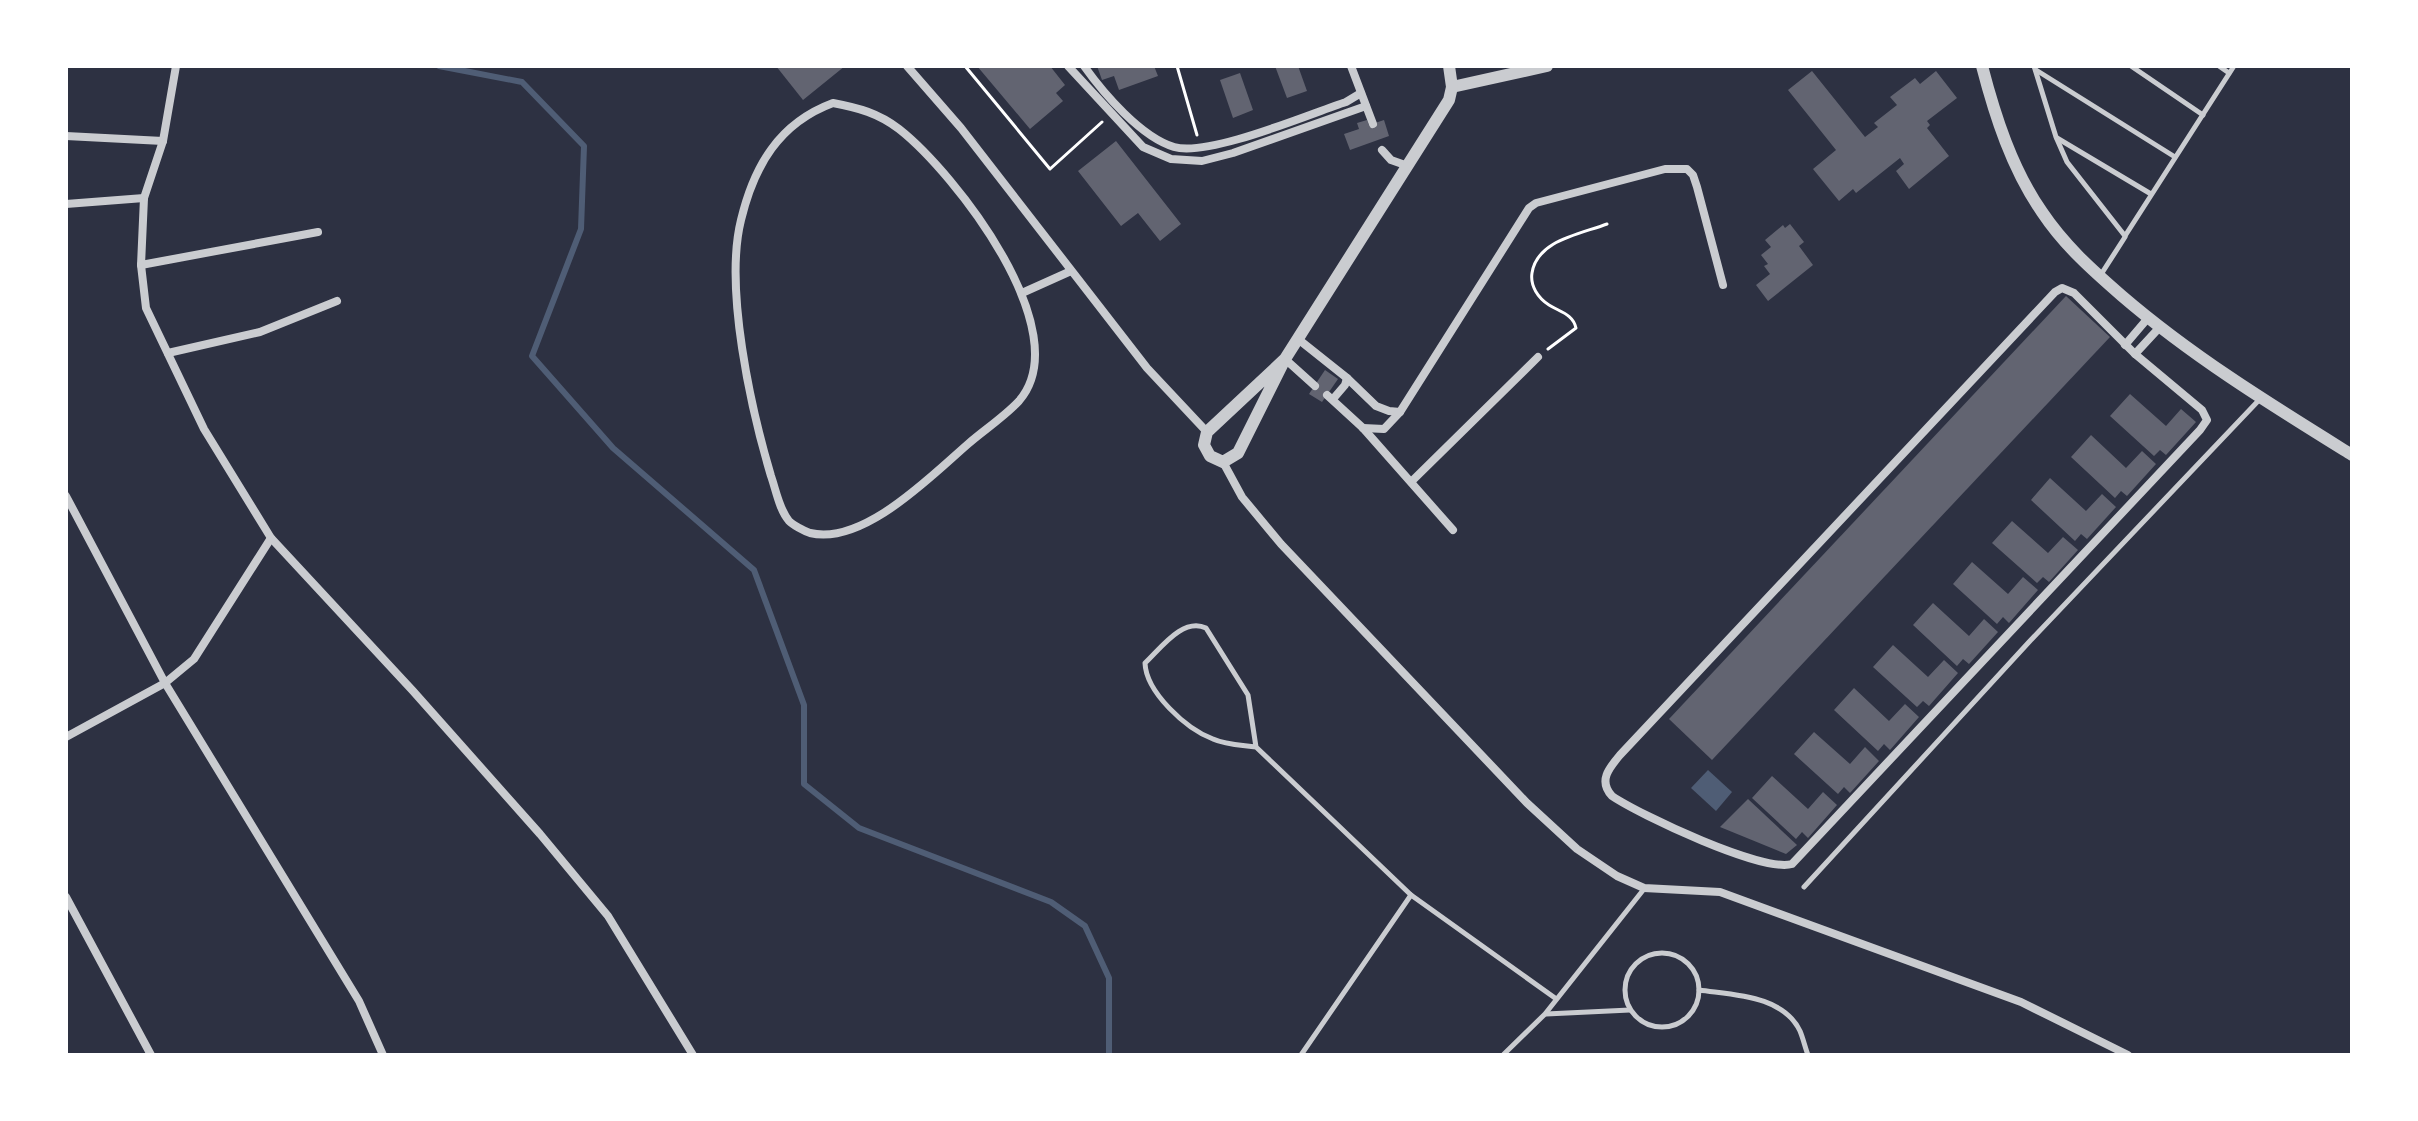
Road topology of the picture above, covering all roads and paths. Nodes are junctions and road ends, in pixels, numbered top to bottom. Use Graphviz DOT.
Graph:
graph roads {
  1 [pos="176,66"];
  2 [pos="907,66"];
  3 [pos="965,66"];
  4 [pos="1068,66"];
  5 [pos="1084,66"];
  6 [pos="1177,66"];
  7 [pos="1351,66"];
  8 [pos="1449,66"];
  9 [pos="1547,66"];
  10 [pos="1982,66"];
  11 [pos="2131,66"];
  12 [pos="2219,66"];
  13 [pos="2234,66"];
  14 [pos="2034,68"];
  15 [pos="2229,73"];
  16 [pos="1452,87"];
  17 [pos="1361,93"];
  18 [pos="1366,106"];
  19 [pos="1110,114"];
  20 [pos="2203,115"];
  21 [pos="1373,124"];
  22 [pos="66,136"];
  23 [pos="2056,137"];
  24 [pos="163,141"];
  25 [pos="1201,148"];
  26 [pos="1382,150"];
  27 [pos="2175,157"];
  28 [pos="1408,166"];
  29 [pos="2152,194"];
  30 [pos="144,198"];
  31 [pos="66,204"];
  32 [pos="1607,224"];
  33 [pos="318,232"];
  34 [pos="2125,236"];
  35 [pos="141,265"];
  36 [pos="1071,271"];
  37 [pos="2099,276"];
  38 [pos="1723,285"];
  39 [pos="1022,293"];
  40 [pos="337,301"];
  41 [pos="2148,318"];
  42 [pos="2159,328"];
  43 [pos="1298,339"];
  44 [pos="2125,345"];
  45 [pos="168,353"];
  46 [pos="2135,354"];
  47 [pos="1538,357"];
  48 [pos="1285,359"];
  49 [pos="1347,378"];
  50 [pos="1315,386"];
  51 [pos="2261,398"];
  52 [pos="1400,412"];
  53 [pos="1363,428"];
  54 [pos="1207,432"];
  55 [pos="2352,455"];
  56 [pos="1223,462"];
  57 [pos="1412,481"];
  58 [pos="66,496"];
  59 [pos="1453,530"];
  60 [pos="271,538"];
  61 [pos="165,683"];
  62 [pos="66,737"];
  63 [pos="1256,747"];
  64 [pos="1804,887"];
  65 [pos="1644,888"];
  66 [pos="1411,895"];
  67 [pos="66,897"];
  68 [pos="1699,990"];
  69 [pos="1555,998"];
  70 [pos="1630,1010"];
  71 [pos="1545,1014"];
  72 [pos="151,1055"];
  73 [pos="383,1055"];
  74 [pos="693,1055"];
  75 [pos="1301,1055"];
  76 [pos="1503,1055"];
  77 [pos="1808,1055"];
  78 [pos="2128,1055"];
  1 -- 24 [label="street"];
  2 -- 36 [label="street"];
  3 -- 19 [label="path"];
  4 -- 19 [label="street"];
  5 -- 25 [label="street"];
  6 -- 25 [label="path"];
  7 -- 17 [label="street"];
  8 -- 16 [label="street"];
  9 -- 16 [label="street"];
  10 -- 37 [label="street"];
  11 -- 20 [label="lane"];
  12 -- 15 [label="lane"];
  13 -- 15 [label="lane"];
  14 -- 23 [label="lane"];
  14 -- 27 [label="lane"];
  15 -- 20 [label="lane"];
  16 -- 28 [label="street"];
  17 -- 18 [label="street"];
  17 -- 25 [label="street"];
  18 -- 19 [label="street"];
  18 -- 21 [label="street"];
  20 -- 27 [label="lane"];
  22 -- 24 [label="street"];
  23 -- 29 [label="lane"];
  23 -- 34 [label="lane"];
  24 -- 30 [label="street"];
  26 -- 28 [label="street"];
  27 -- 29 [label="lane"];
  28 -- 43 [label="street"];
  29 -- 34 [label="lane"];
  30 -- 31 [label="street"];
  30 -- 35 [label="street"];
  32 -- 47 [label="path"];
  33 -- 35 [label="street"];
  34 -- 37 [label="lane"];
  35 -- 45 [label="street"];
  36 -- 39 [label="street"];
  36 -- 54 [label="street"];
  37 -- 41 [label="street"];
  38 -- 52 [label="street"];
  39 -- 39 [label="street"];
  40 -- 45 [label="street"];
  41 -- 42 [label="street"];
  41 -- 44 [label="street"];
  42 -- 46 [label="street"];
  42 -- 51 [label="street"];
  43 -- 48 [label="street"];
  43 -- 49 [label="street"];
  44 -- 46 [label="street"];
  44 -- 46 [label="street"];
  45 -- 60 [label="street"];
  47 -- 57 [label="street"];
  48 -- 50 [label="street"];
  48 -- 54 [label="street"];
  48 -- 56 [label="street"];
  49 -- 52 [label="street"];
  49 -- 53 [label="street"];
  51 -- 55 [label="street"];
  51 -- 64 [label="lane"];
  52 -- 53 [label="street"];
  53 -- 57 [label="street"];
  54 -- 56 [label="street"];
  56 -- 65 [label="street"];
  57 -- 59 [label="street"];
  58 -- 61 [label="street"];
  60 -- 61 [label="street"];
  60 -- 74 [label="street"];
  61 -- 62 [label="street"];
  61 -- 73 [label="street"];
  63 -- 63 [label="lane"];
  63 -- 66 [label="lane"];
  65 -- 69 [label="lane"];
  65 -- 78 [label="street"];
  66 -- 69 [label="lane"];
  66 -- 75 [label="lane"];
  67 -- 72 [label="street"];
  68 -- 70 [label="lane"];
  68 -- 70 [label="lane"];
  68 -- 77 [label="lane"];
  69 -- 71 [label="lane"];
  70 -- 71 [label="lane"];
  71 -- 76 [label="lane"];
}
